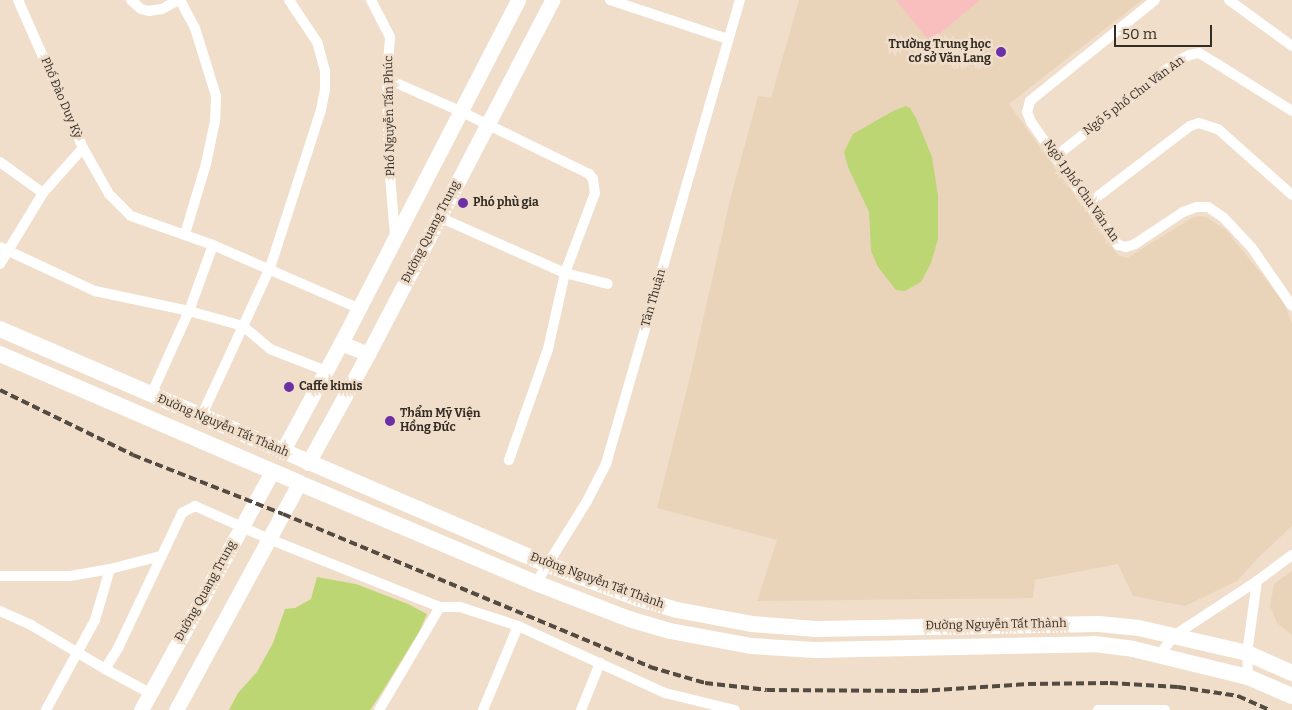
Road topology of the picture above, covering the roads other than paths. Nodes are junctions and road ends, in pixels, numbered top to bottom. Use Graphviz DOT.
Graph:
graph roads {
  1 [pos="18,0"];
  2 [pos="131,0"];
  3 [pos="179,0"];
  4 [pos="289,0"];
  5 [pos="371,0"];
  6 [pos="518,0"];
  7 [pos="552,0"];
  8 [pos="610,0"];
  9 [pos="740,0"];
  10 [pos="1155,0"];
  11 [pos="1229,0"];
  12 [pos="728,39"];
  13 [pos="1292,46"];
  14 [pos="387,79"];
  15 [pos="460,111"];
  16 [pos="1292,111"];
  17 [pos="486,126"];
  18 [pos="83,148"];
  19 [pos="1056,156"];
  20 [pos="0,162"];
  21 [pos="43,193"];
  22 [pos="1292,196"];
  23 [pos="1089,203"];
  24 [pos="439,217"];
  25 [pos="185,234"];
  26 [pos="395,237"];
  27 [pos="213,245"];
  28 [pos="4,249"];
  29 [pos="0,264"];
  30 [pos="270,268"];
  31 [pos="565,274"];
  32 [pos="608,284"];
  33 [pos="1292,306"];
  34 [pos="358,308"];
  35 [pos="189,311"];
  36 [pos="243,326"];
  37 [pos="0,329"];
  38 [pos="341,343"];
  39 [pos="53,352"];
  40 [pos="0,354"];
  41 [pos="368,354"];
  42 [pos="326,371"];
  43 [pos="44,372"];
  44 [pos="151,395"];
  45 [pos="201,417"];
  46 [pos="282,452"];
  47 [pos="509,460"];
  48 [pos="308,463"];
  49 [pos="272,472"];
  50 [pos="299,484"];
  51 [pos="241,527"];
  52 [pos="269,539"];
  53 [pos="1292,555"];
  54 [pos="161,556"];
  55 [pos="546,564"];
  56 [pos="110,569"];
  57 [pos="0,576"];
  58 [pos="1256,581"];
  59 [pos="536,583"];
  60 [pos="440,607"];
  61 [pos="0,610"];
  62 [pos="518,626"];
  63 [pos="1175,636"];
  64 [pos="78,653"];
  65 [pos="1248,653"];
  66 [pos="1159,654"];
  67 [pos="600,663"];
  68 [pos="105,670"];
  69 [pos="1292,673"];
  70 [pos="1248,677"];
  71 [pos="150,692"];
  72 [pos="1292,696"];
  73 [pos="46,710"];
  74 [pos="141,710"];
  75 [pos="176,710"];
  76 [pos="379,710"];
  77 [pos="483,710"];
  78 [pos="581,710"];
  79 [pos="729,710"];
  80 [pos="1098,710"];
  81 [pos="1165,710"];
  1 -- 18 [label="street, Phố Đào Duy Kỳ"];
  2 -- 3 [label="street"];
  3 -- 25 [label="street"];
  4 -- 30 [label="street"];
  5 -- 14 [label="street, Phố Nguyễn Tấn Phúc"];
  6 -- 15 [label="main road"];
  7 -- 17 [label="main road, Đường Quang Trung"];
  8 -- 12 [label="street"];
  9 -- 12 [label="street, Tân Thuận"];
  10 -- 19 [label="street, Ngõ 1 phố Chu Văn An"];
  11 -- 13 [label="street"];
  12 -- 55 [label="street, Tân Thuận"];
  14 -- 15 [label="street"];
  14 -- 26 [label="street, Phố Nguyễn Tấn Phúc"];
  15 -- 17 [label="street"];
  15 -- 26 [label="main road"];
  16 -- 19 [label="street, Ngõ 5 phố Chu Văn An"];
  17 -- 24 [label="main road, Đường Quang Trung"];
  17 -- 31 [label="street"];
  18 -- 21 [label="street, Phố Đào Duy Kỳ"];
  18 -- 25 [label="street"];
  19 -- 23 [label="street, Ngõ 1 phố Chu Văn An"];
  20 -- 21 [label="street"];
  21 -- 28 [label="street, Phố Đào Duy Kỳ"];
  22 -- 23 [label="street"];
  23 -- 33 [label="street, Ngõ 1 phố Chu Văn An"];
  24 -- 31 [label="street"];
  24 -- 41 [label="main road, Đường Quang Trung"];
  25 -- 27 [label="street"];
  26 -- 34 [label="main road"];
  27 -- 30 [label="street"];
  27 -- 35 [label="street"];
  28 -- 29 [label="street, Phố Đào Duy Kỳ"];
  28 -- 35 [label="street"];
  30 -- 34 [label="street"];
  30 -- 36 [label="street"];
  31 -- 32 [label="street"];
  31 -- 47 [label="street"];
  34 -- 38 [label="main road"];
  35 -- 36 [label="street"];
  35 -- 44 [label="street"];
  36 -- 42 [label="street"];
  36 -- 45 [label="street"];
  37 -- 39 [label="main road, Đường Nguyễn Tất Thành"];
  38 -- 41 [label="main road"];
  38 -- 42 [label="main road"];
  39 -- 43 [label="main road"];
  39 -- 44 [label="main road, Đường Nguyễn Tất Thành"];
  40 -- 43 [label="main road, Đường Nguyễn Tất Thành"];
  41 -- 48 [label="main road, Đường Quang Trung"];
  42 -- 46 [label="main road"];
  43 -- 49 [label="main road, Đường Nguyễn Tất Thành"];
  44 -- 45 [label="main road, Đường Nguyễn Tất Thành"];
  45 -- 46 [label="main road, Đường Nguyễn Tất Thành"];
  46 -- 48 [label="main road, Đường Nguyễn Tất Thành"];
  48 -- 55 [label="main road, Đường Nguyễn Tất Thành"];
  49 -- 50 [label="main road, Đường Nguyễn Tất Thành"];
  49 -- 51 [label="main road, Đường Quang Trung"];
  50 -- 52 [label="main road"];
  50 -- 59 [label="main road, Đường Nguyễn Tất Thành"];
  51 -- 52 [label="street"];
  51 -- 54 [label="street"];
  51 -- 71 [label="main road, Đường Quang Trung"];
  52 -- 60 [label="street"];
  52 -- 75 [label="main road"];
  53 -- 58 [label="street"];
  54 -- 56 [label="street"];
  54 -- 68 [label="street"];
  55 -- 59 [label="street, Tân Thuận"];
  55 -- 63 [label="main road, Đường Nguyễn Tất Thành"];
  56 -- 57 [label="street"];
  56 -- 64 [label="street"];
  58 -- 63 [label="street"];
  58 -- 65 [label="street"];
  59 -- 66 [label="main road, Đường Nguyễn Tất Thành"];
  60 -- 62 [label="street"];
  60 -- 76 [label="street"];
  61 -- 64 [label="street"];
  62 -- 67 [label="street"];
  62 -- 77 [label="street"];
  63 -- 65 [label="main road, Đường Nguyễn Tất Thành"];
  63 -- 66 [label="street"];
  64 -- 68 [label="street"];
  64 -- 73 [label="street"];
  65 -- 69 [label="main road, Đường Nguyễn Tất Thành"];
  65 -- 70 [label="street"];
  66 -- 70 [label="main road, Đường Nguyễn Tất Thành"];
  67 -- 78 [label="street"];
  67 -- 79 [label="street"];
  68 -- 71 [label="street"];
  70 -- 72 [label="main road, Đường Nguyễn Tất Thành"];
  71 -- 74 [label="main road, Đường Quang Trung"];
  80 -- 81 [label="street"];
}
